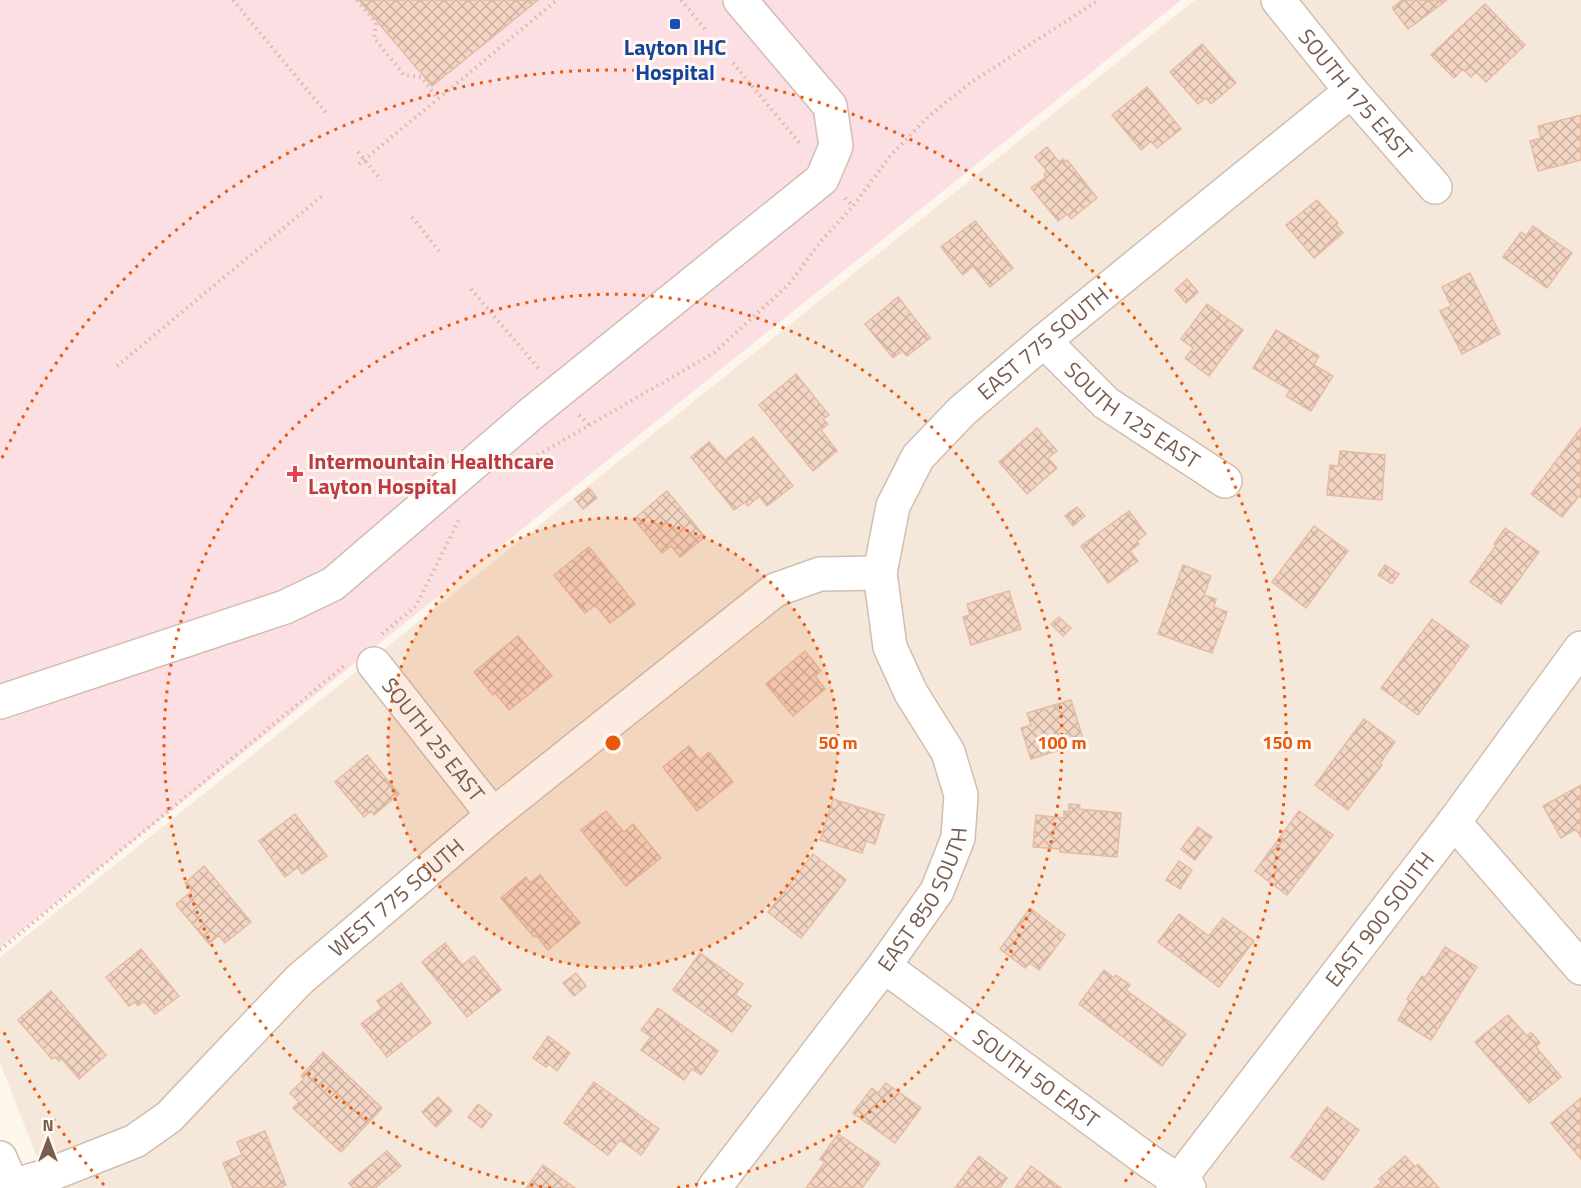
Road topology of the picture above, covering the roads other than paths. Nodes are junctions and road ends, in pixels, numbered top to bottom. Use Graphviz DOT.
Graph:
graph roads {
  1 [pos="740,0"];
  2 [pos="1278,0"];
  3 [pos="1351,91"];
  4 [pos="1435,187"];
  5 [pos="1044,341"];
  6 [pos="1225,481"];
  7 [pos="880,573"];
  8 [pos="1581,648"];
  9 [pos="366,655"];
  10 [pos="0,702"];
  11 [pos="493,814"];
  12 [pos="1454,822"];
  13 [pos="884,966"];
  14 [pos="1581,968"];
  15 [pos="8,1177"];
  16 [pos="715,1186"];
  17 [pos="1180,1186"];
  1 -- 10 [label="street"];
  2 -- 3 [label="street, SOUTH 175 EAST"];
  3 -- 4 [label="street, SOUTH 175 EAST"];
  3 -- 5 [label="street, EAST 775 SOUTH"];
  5 -- 6 [label="street, SOUTH 125 EAST"];
  5 -- 7 [label="street, EAST 775 SOUTH"];
  7 -- 11 [label="street, WEST 775 SOUTH"];
  7 -- 13 [label="street, EAST 850 SOUTH"];
  8 -- 12 [label="street, EAST 900 SOUTH"];
  9 -- 11 [label="street, SOUTH 25 EAST"];
  11 -- 15 [label="street, WEST 775 SOUTH"];
  12 -- 14 [label="street"];
  12 -- 17 [label="street, EAST 900 SOUTH"];
  13 -- 16 [label="street, EAST 850 SOUTH"];
  13 -- 17 [label="street, SOUTH 50 EAST"];
}
